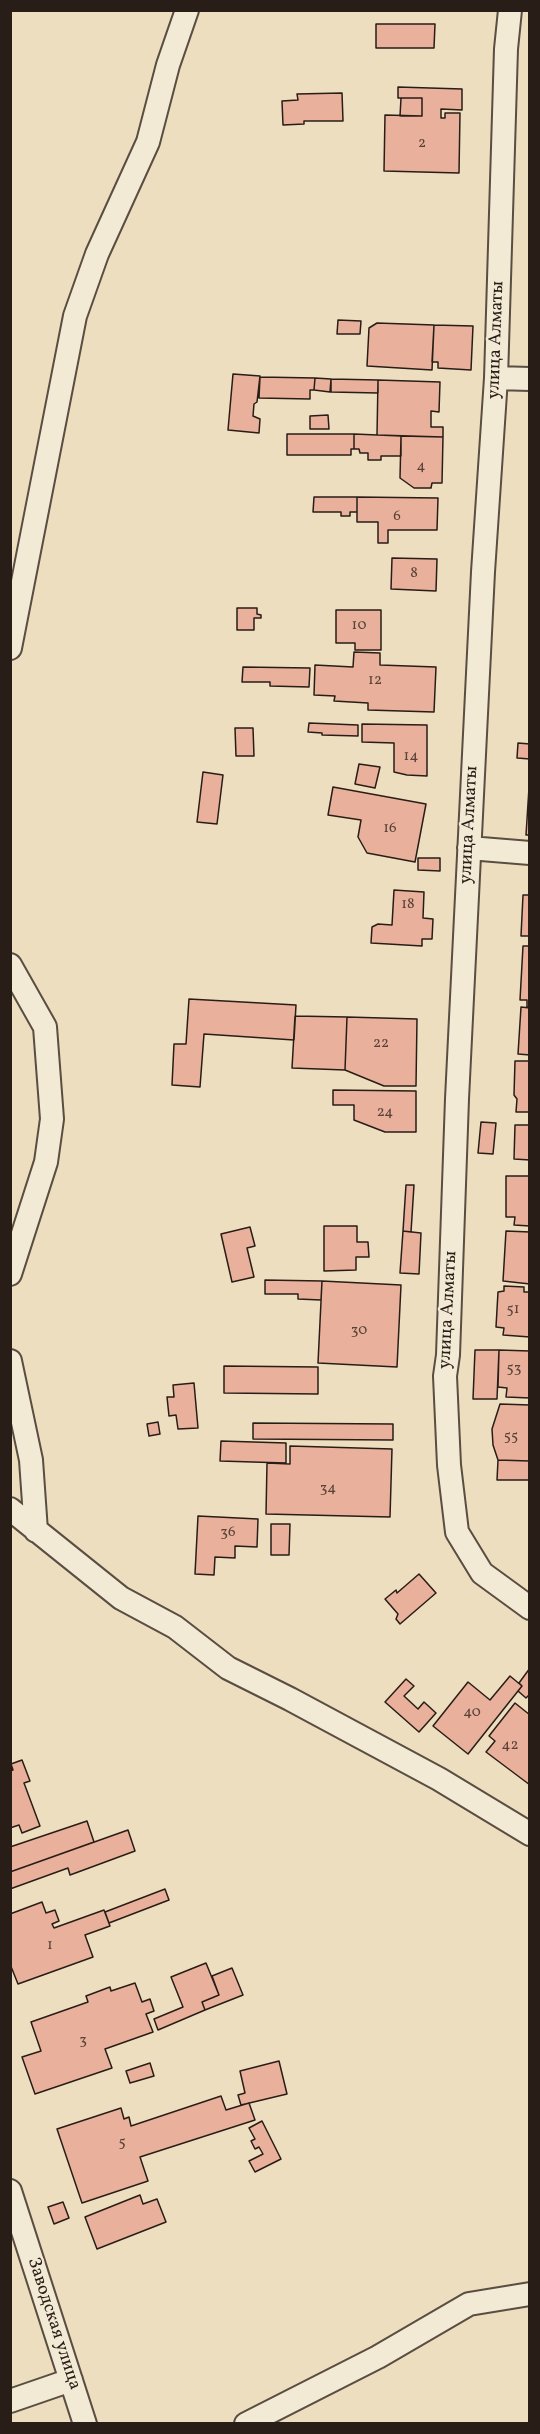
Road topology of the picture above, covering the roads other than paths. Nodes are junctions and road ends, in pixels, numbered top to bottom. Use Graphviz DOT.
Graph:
graph roads {
  1 [pos="187,10"];
  2 [pos="510,10"];
  3 [pos="496,378"];
  4 [pos="530,379"];
  5 [pos="14,620"];
  6 [pos="10,648"];
  7 [pos="470,848"];
  8 [pos="530,853"];
  9 [pos="10,965"];
  10 [pos="10,1274"];
  11 [pos="10,1361"];
  12 [pos="10,1509"];
  13 [pos="36,1531"];
  14 [pos="530,1608"];
  15 [pos="530,1834"];
  16 [pos="10,2191"];
  17 [pos="530,2294"];
  18 [pos="71,2380"];
  19 [pos="10,2401"];
  20 [pos="85,2424"];
  21 [pos="246,2424"];
  1 -- 5 [label="street"];
  2 -- 3 [label="street, улица Алматы"];
  3 -- 4 [label="street"];
  3 -- 7 [label="street, улица Алматы"];
  5 -- 6 [label="street"];
  7 -- 8 [label="street"];
  7 -- 14 [label="street, улица Алматы"];
  9 -- 10 [label="street"];
  11 -- 13 [label="street"];
  12 -- 13 [label="street"];
  13 -- 15 [label="street"];
  16 -- 18 [label="street, Заводская улица"];
  17 -- 21 [label="street"];
  18 -- 19 [label="street"];
  18 -- 20 [label="street, Заводская улица"];
}
